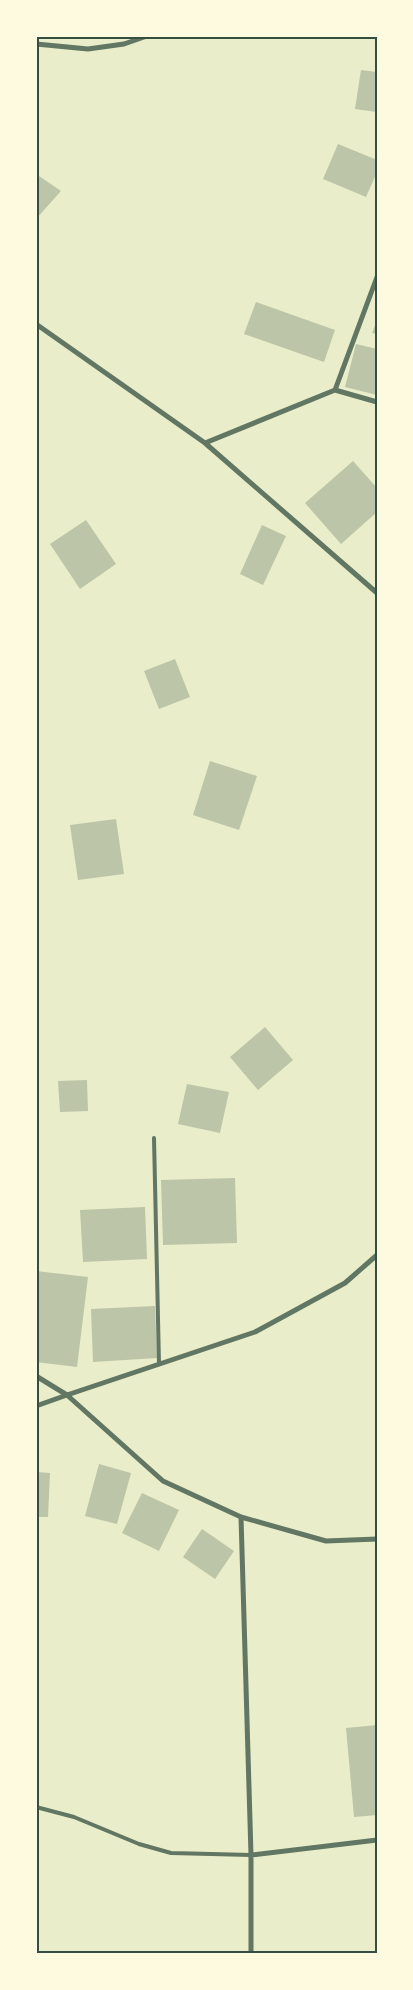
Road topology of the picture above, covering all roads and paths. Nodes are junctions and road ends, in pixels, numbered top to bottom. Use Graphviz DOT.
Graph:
graph roads {
  1 [pos="147,36"];
  2 [pos="36,44"];
  3 [pos="377,277"];
  4 [pos="36,324"];
  5 [pos="336,390"];
  6 [pos="377,402"];
  7 [pos="205,444"];
  8 [pos="377,593"];
  9 [pos="154,1138"];
  10 [pos="377,1255"];
  11 [pos="159,1364"];
  12 [pos="36,1376"];
  13 [pos="67,1395"];
  14 [pos="36,1406"];
  15 [pos="242,1517"];
  16 [pos="377,1539"];
  17 [pos="36,1807"];
  18 [pos="377,1840"];
  19 [pos="251,1855"];
  20 [pos="251,1954"];
  1 -- 2 [label="street"];
  3 -- 5 [label="street"];
  4 -- 7 [label="street"];
  5 -- 6 [label="street"];
  5 -- 7 [label="street"];
  7 -- 8 [label="street"];
  9 -- 11 [label="lane"];
  10 -- 11 [label="street"];
  11 -- 13 [label="street"];
  12 -- 13 [label="street"];
  13 -- 14 [label="street"];
  13 -- 15 [label="street"];
  15 -- 16 [label="street"];
  15 -- 19 [label="street"];
  17 -- 19 [label="lane"];
  18 -- 19 [label="street"];
  19 -- 20 [label="street"];
}
